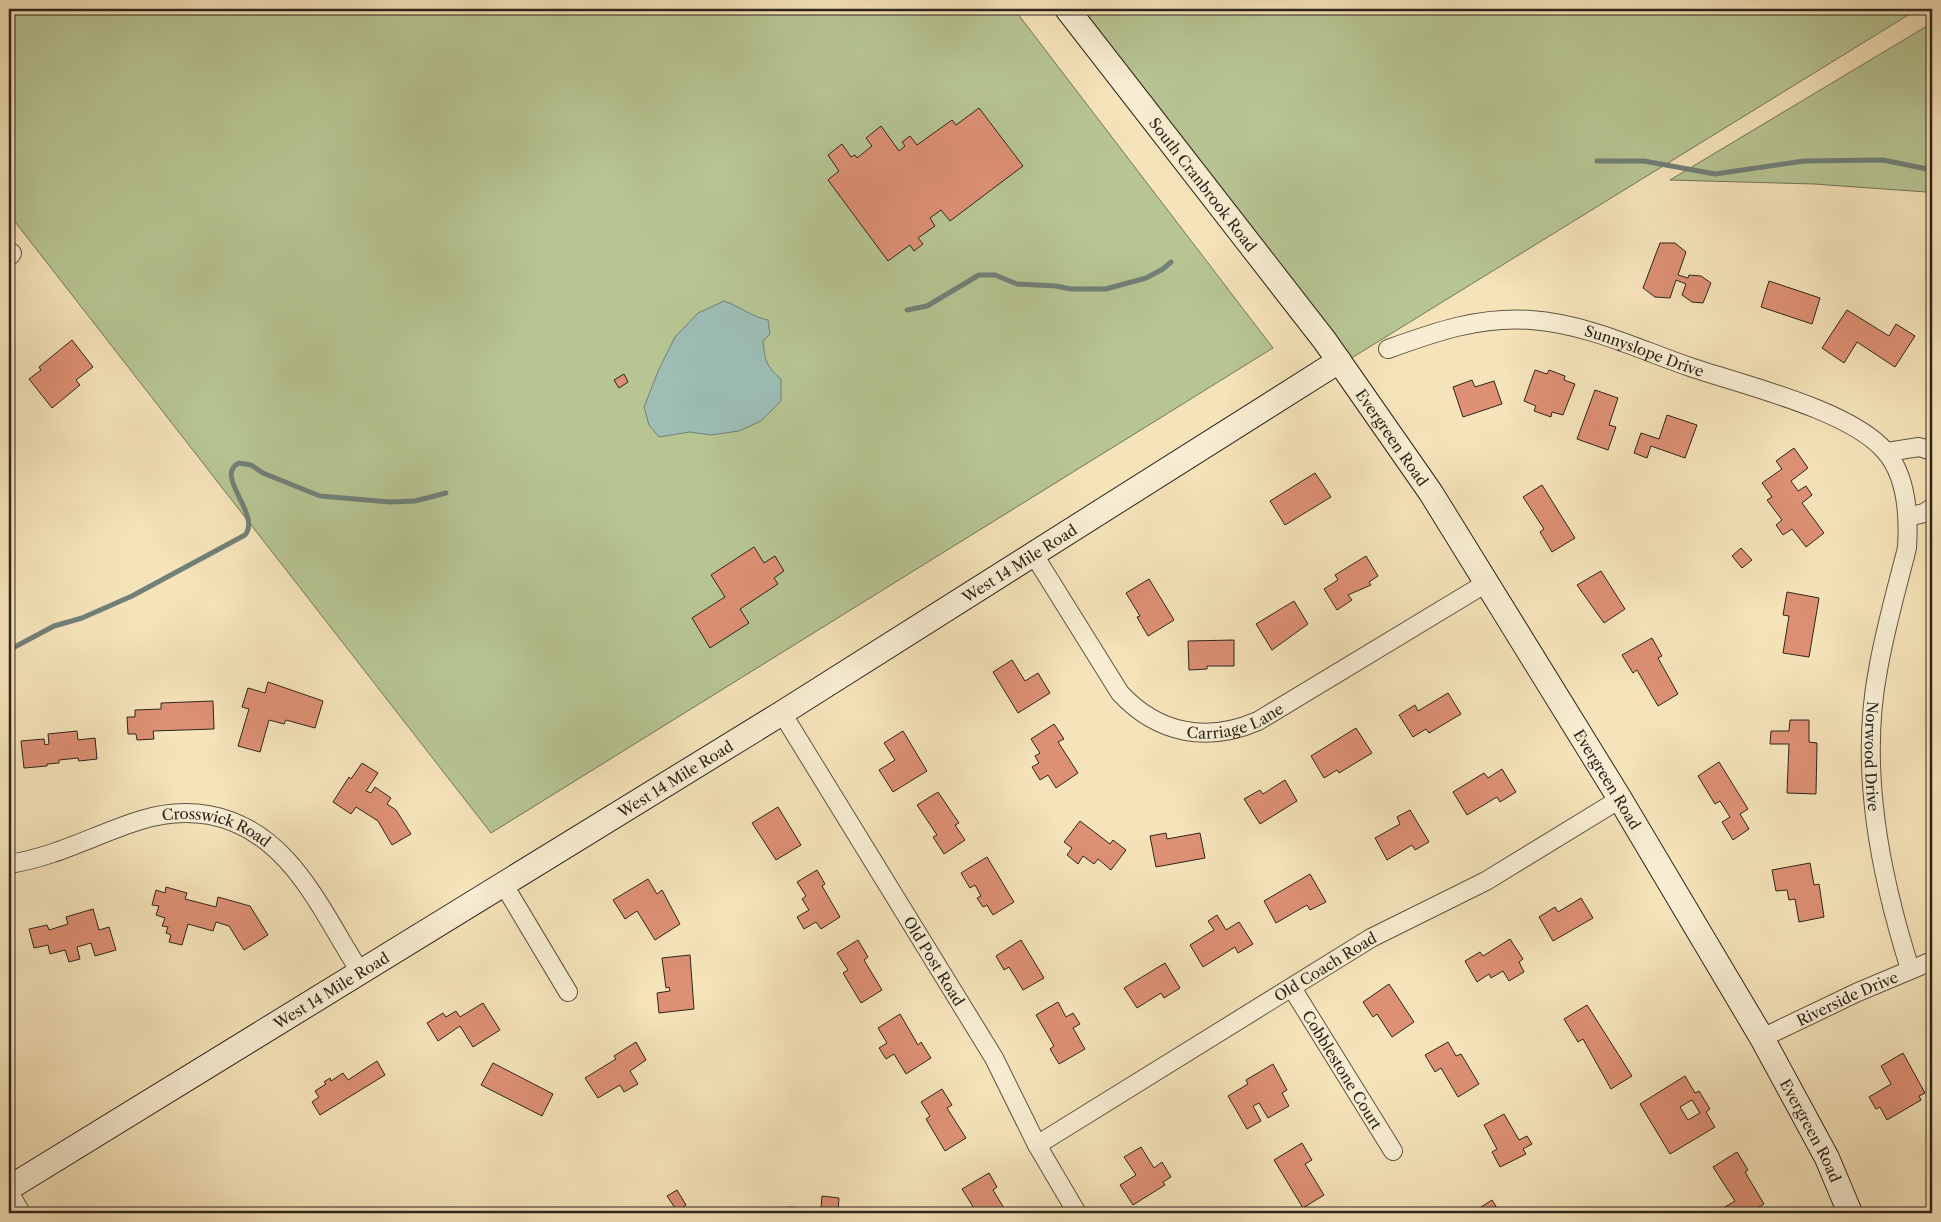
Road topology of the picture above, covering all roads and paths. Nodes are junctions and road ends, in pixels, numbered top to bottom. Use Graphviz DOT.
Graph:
graph roads {
  1 [pos="1067,9"];
  2 [pos="1388,348"];
  3 [pos="1339,361"];
  4 [pos="1932,451"];
  5 [pos="1887,452"];
  6 [pos="1902,484"];
  7 [pos="1932,508"];
  8 [pos="1908,517"];
  9 [pos="1034,556"];
  10 [pos="1488,582"];
  11 [pos="782,713"];
  12 [pos="1620,799"];
  13 [pos="9,864"];
  14 [pos="504,885"];
  15 [pos="1932,961"];
  16 [pos="1910,969"];
  17 [pos="361,973"];
  18 [pos="1292,988"];
  19 [pos="568,992"];
  20 [pos="1762,1038"];
  21 [pos="1037,1146"];
  22 [pos="1393,1151"];
  23 [pos="9,1188"];
  24 [pos="9,1192"];
  25 [pos="21,1213"];
  26 [pos="1077,1213"];
  27 [pos="1850,1213"];
  1 -- 3 [label="street, South Cranbrook Road"];
  2 -- 5 [label="street, Sunnyslope Drive"];
  3 -- 9 [label="street, West 14 Mile Road"];
  3 -- 10 [label="street, Evergreen Road"];
  4 -- 5 [label="street"];
  5 -- 6 [label="street, Sunnyslope Drive"];
  6 -- 8 [label="street, Norwood Drive"];
  7 -- 8 [label="street"];
  8 -- 16 [label="street, Norwood Drive"];
  9 -- 10 [label="street, Carriage Lane"];
  9 -- 11 [label="street, West 14 Mile Road"];
  10 -- 12 [label="street, Evergreen Road"];
  11 -- 14 [label="street, West 14 Mile Road"];
  11 -- 21 [label="street, Old Post Road"];
  12 -- 18 [label="street, Old Coach Road"];
  12 -- 20 [label="street, Evergreen Road"];
  13 -- 17 [label="street, Crosswick Road"];
  14 -- 17 [label="street, West 14 Mile Road"];
  14 -- 19 [label="street"];
  15 -- 16 [label="street, Riverside Drive"];
  16 -- 20 [label="street, Riverside Drive"];
  17 -- 23 [label="street, West 14 Mile Road"];
  18 -- 21 [label="street, Old Coach Road"];
  18 -- 22 [label="street, Cobblestone Court"];
  20 -- 27 [label="street, Evergreen Road"];
  21 -- 26 [label="street, Old Post Road"];
  24 -- 25 [label="street"];
}
